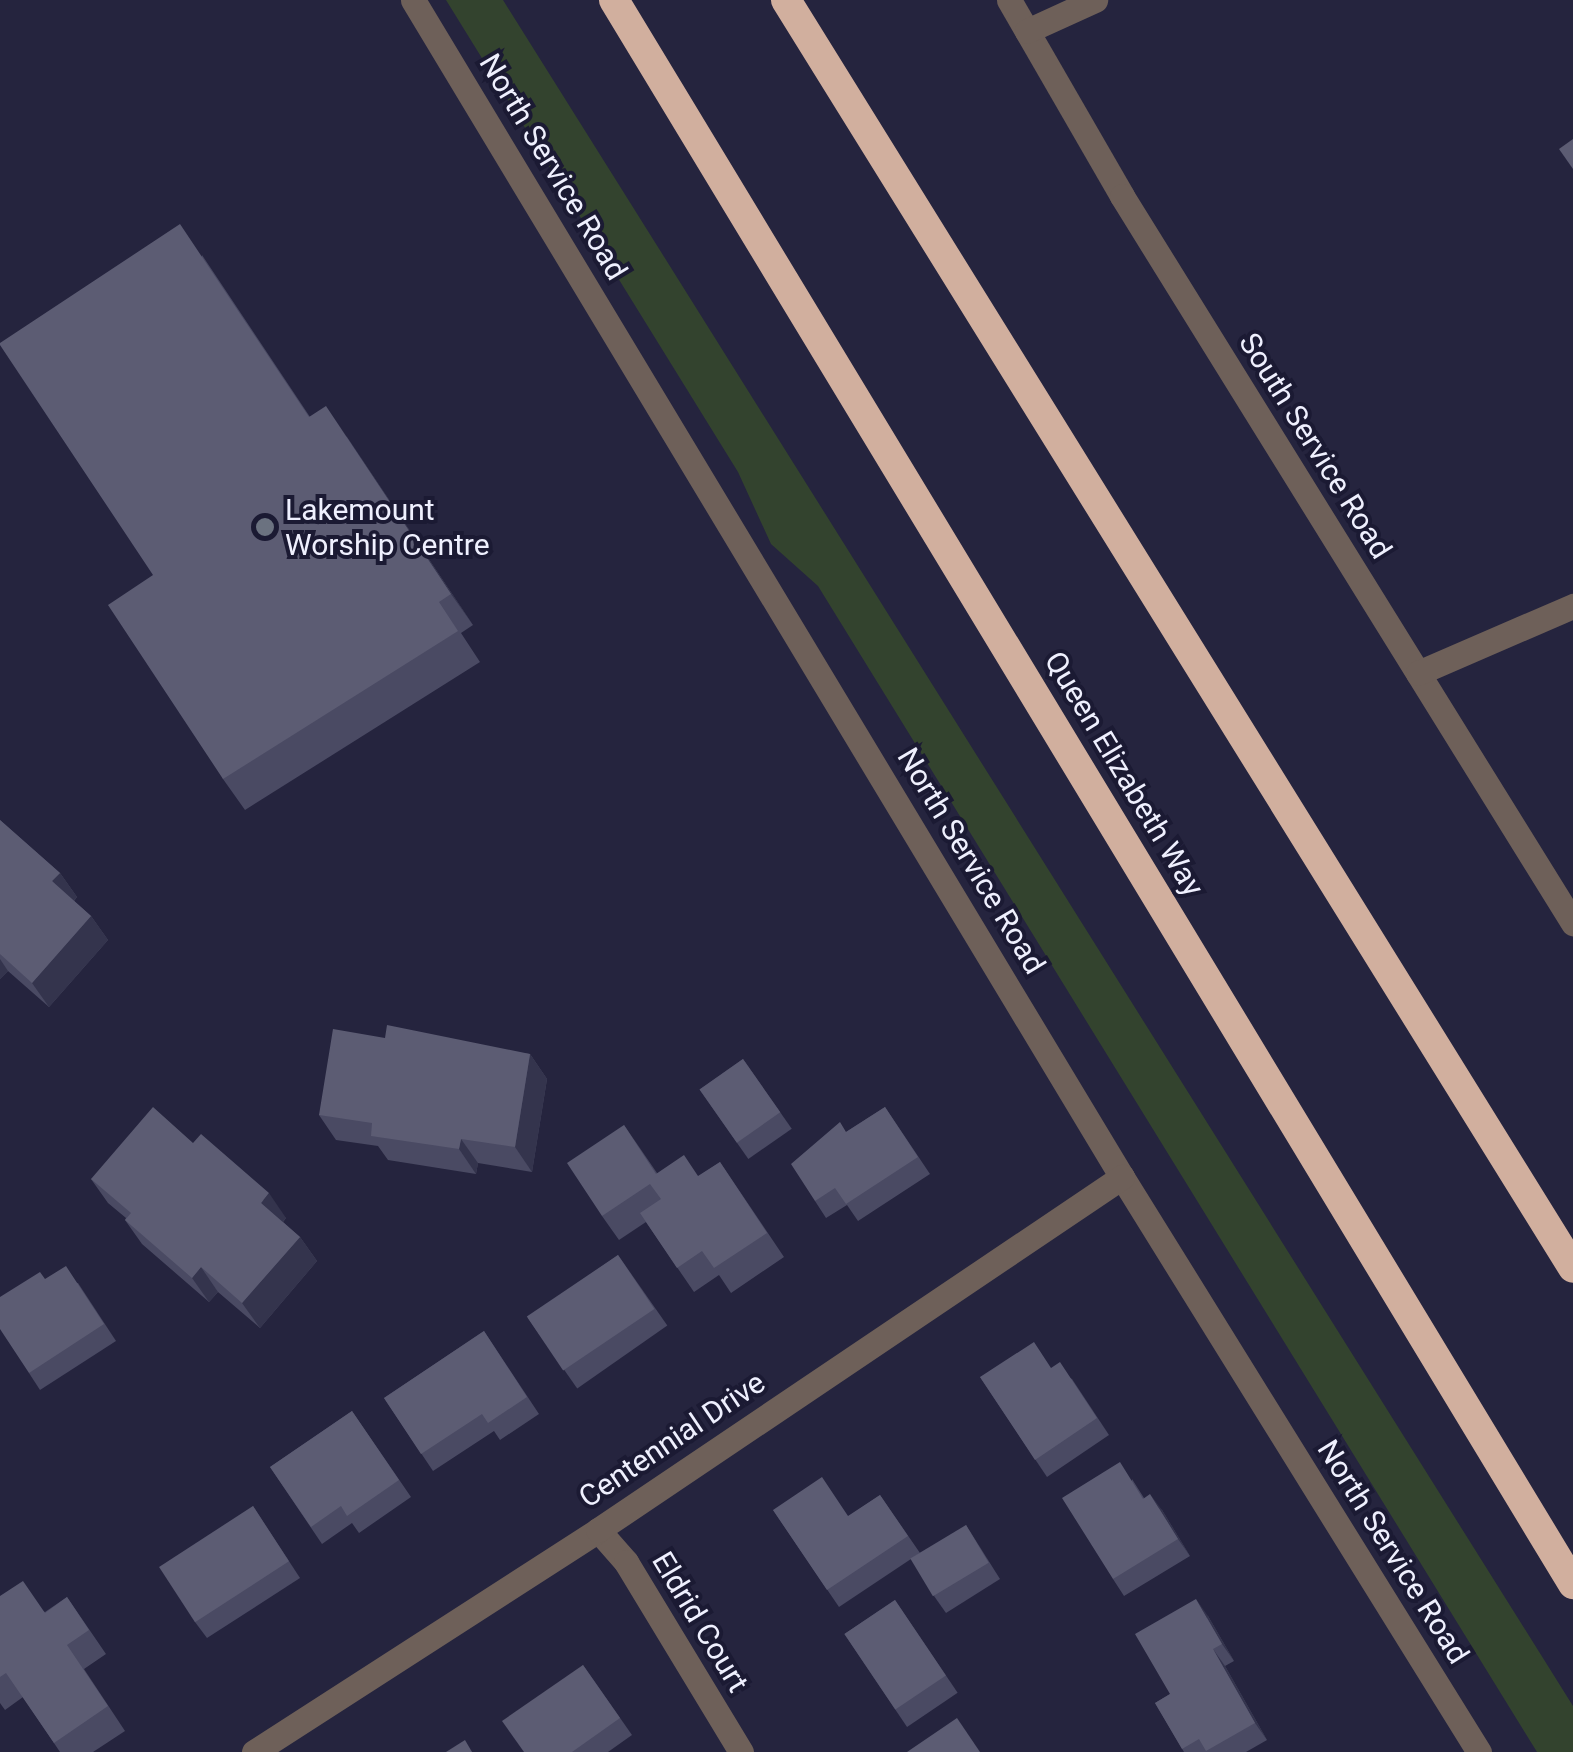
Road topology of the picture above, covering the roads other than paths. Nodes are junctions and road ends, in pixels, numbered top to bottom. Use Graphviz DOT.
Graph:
graph roads {
  1 [pos="413,0"];
  2 [pos="614,0"];
  3 [pos="786,0"];
  4 [pos="1009,0"];
  5 [pos="1095,0"];
  6 [pos="1027,30"];
  7 [pos="1573,606"];
  8 [pos="1418,674"];
  9 [pos="1573,923"];
  10 [pos="1122,1177"];
  11 [pos="1573,1268"];
  12 [pos="598,1530"];
  13 [pos="1573,1584"];
  14 [pos="254,1752"];
  15 [pos="741,1752"];
  16 [pos="1479,1752"];
  1 -- 10 [label="street, North Service Road"];
  2 -- 13 [label="highway, Queen Elizabeth Way"];
  3 -- 11 [label="highway"];
  4 -- 6 [label="street, South Service Road"];
  5 -- 6 [label="street"];
  6 -- 8 [label="street, South Service Road"];
  7 -- 8 [label="street"];
  8 -- 9 [label="street, South Service Road"];
  10 -- 12 [label="street, Centennial Drive"];
  10 -- 16 [label="street, North Service Road"];
  12 -- 14 [label="street, Centennial Drive"];
  12 -- 15 [label="street, Eldrid Court"];
}
